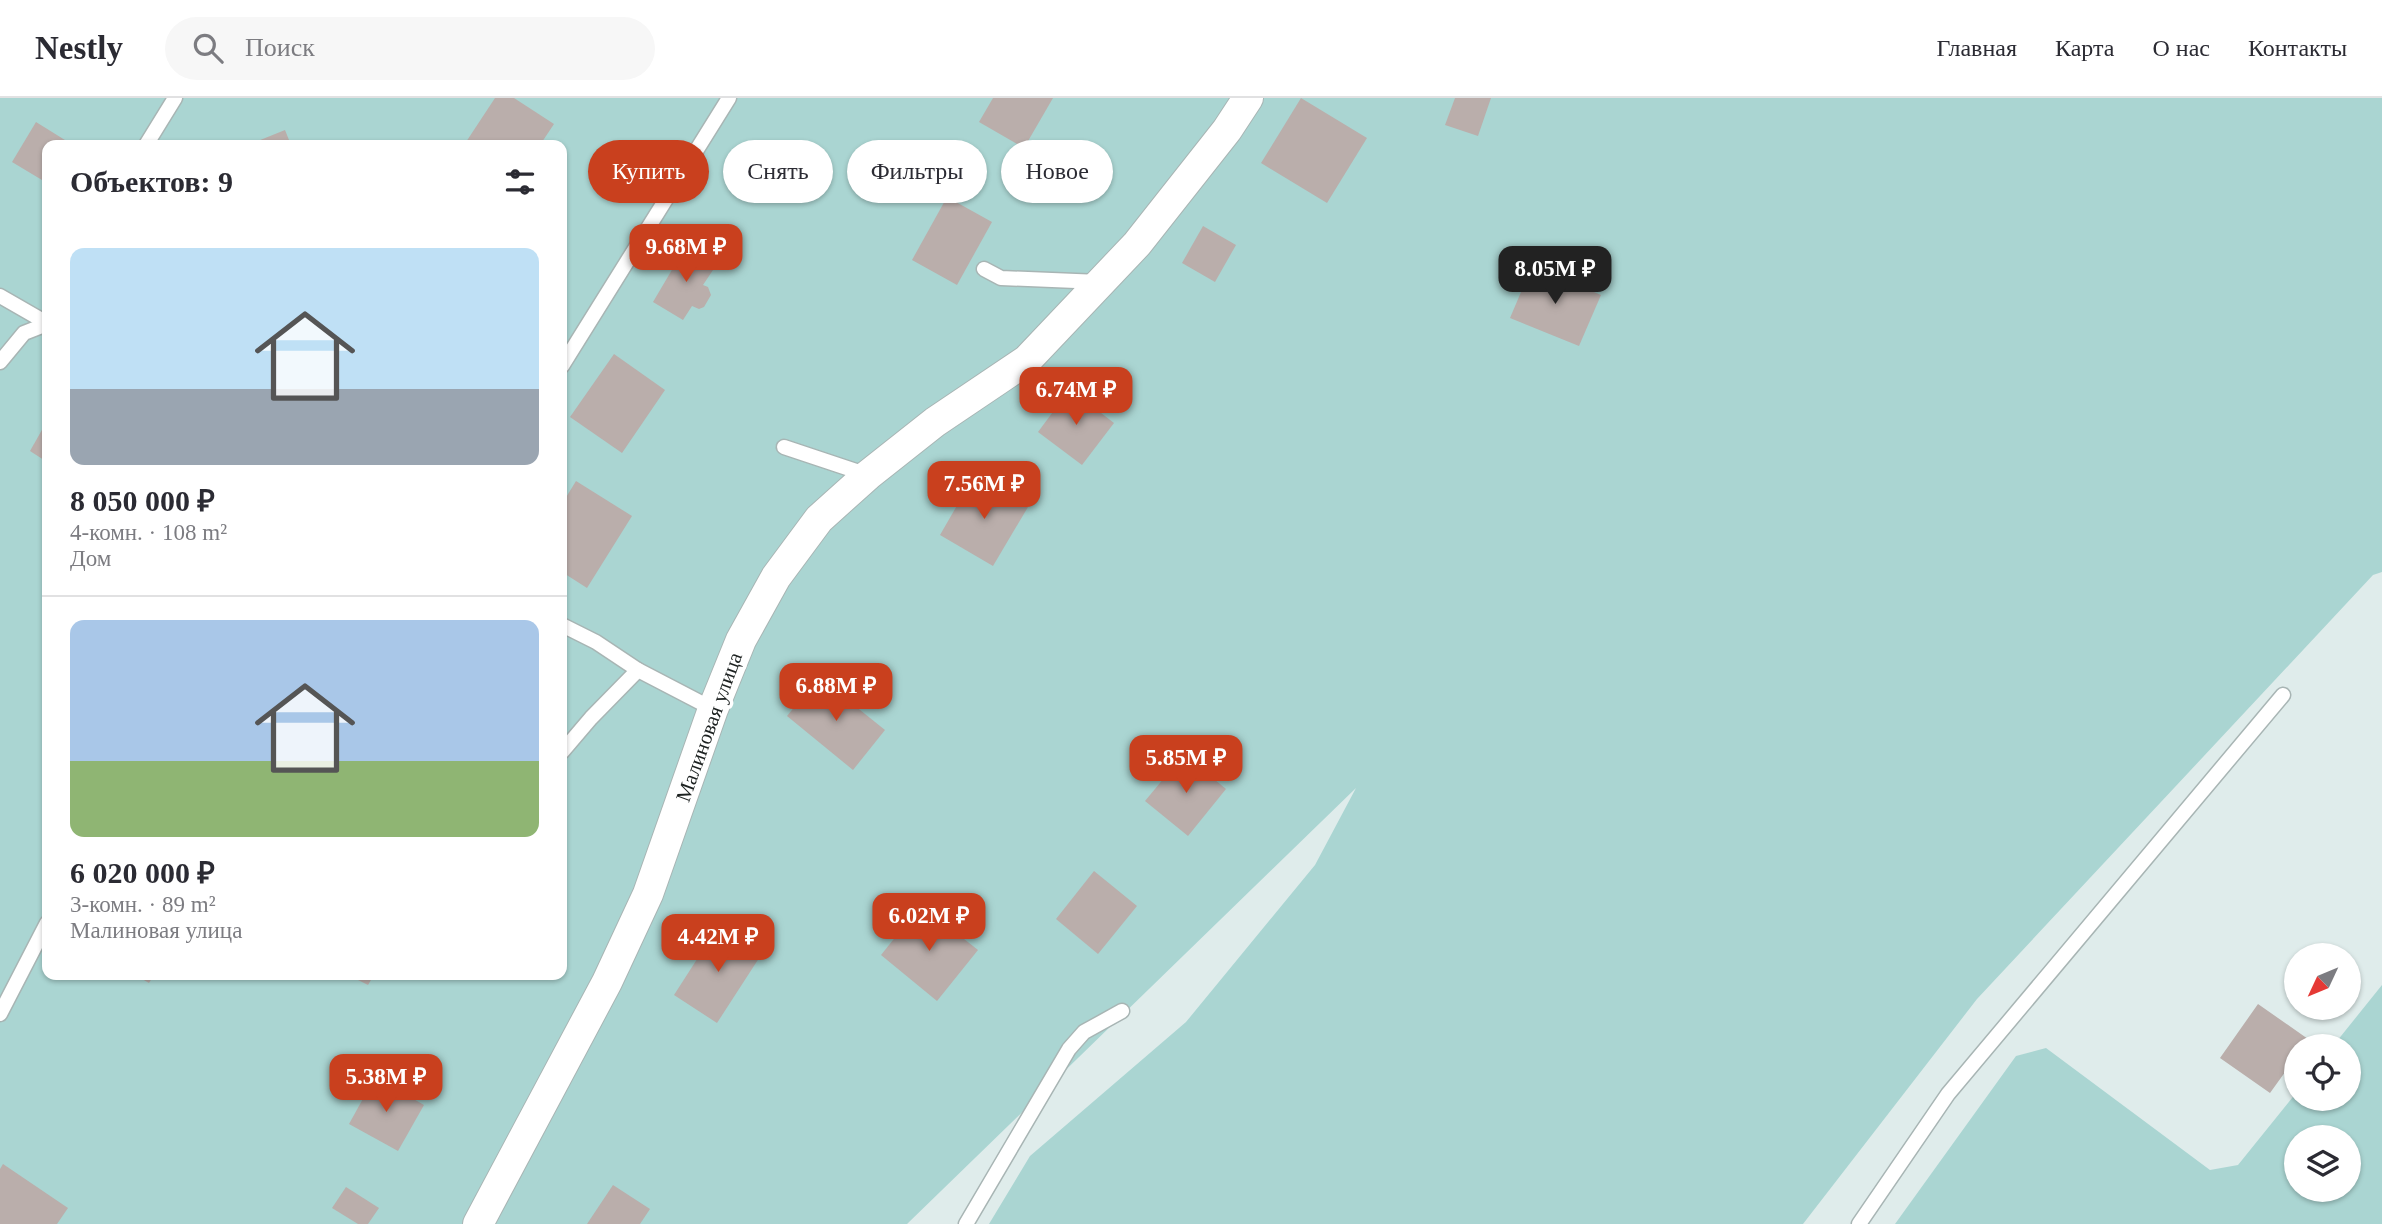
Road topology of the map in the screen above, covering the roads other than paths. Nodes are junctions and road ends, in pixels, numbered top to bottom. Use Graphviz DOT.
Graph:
graph roads {
  1 [pos="175,98"];
  2 [pos="729,98"];
  3 [pos="1248,98"];
  4 [pos="149,140"];
  5 [pos="984,269"];
  6 [pos="1101,282"];
  7 [pos="0,296"];
  8 [pos="42,320"];
  9 [pos="42,325"];
  10 [pos="567,358"];
  11 [pos="0,362"];
  12 [pos="784,447"];
  13 [pos="868,475"];
  14 [pos="567,628"];
  15 [pos="638,670"];
  16 [pos="2283,695"];
  17 [pos="713,709"];
  18 [pos="567,746"];
  19 [pos="42,933"];
  20 [pos="1122,1011"];
  21 [pos="0,1014"];
  22 [pos="478,1224"];
  23 [pos="966,1224"];
  24 [pos="1859,1224"];
  1 -- 4 [label="lane"];
  2 -- 10 [label="lane"];
  3 -- 6 [label="street, Малиновая улица"];
  5 -- 6 [label="lane"];
  6 -- 13 [label="street, Малиновая улица"];
  7 -- 8 [label="lane"];
  9 -- 11 [label="lane"];
  12 -- 13 [label="lane"];
  13 -- 17 [label="street, Малиновая улица"];
  14 -- 15 [label="lane"];
  15 -- 17 [label="lane"];
  15 -- 18 [label="lane"];
  16 -- 24 [label="lane"];
  17 -- 22 [label="street, Малиновая улица"];
  19 -- 21 [label="lane"];
  20 -- 23 [label="lane"];
}
